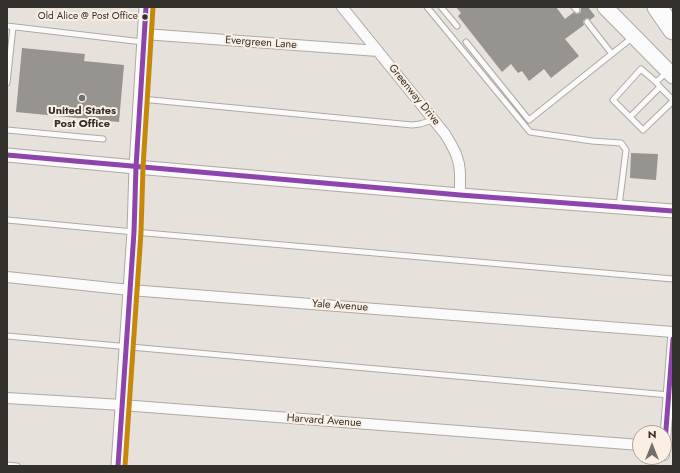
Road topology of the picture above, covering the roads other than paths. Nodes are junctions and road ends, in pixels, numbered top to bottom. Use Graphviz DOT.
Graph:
graph roads {
  1 [pos="146,7"];
  2 [pos="342,7"];
  3 [pos="426,7"];
  4 [pos="441,7"];
  5 [pos="605,7"];
  6 [pos="657,7"];
  7 [pos="587,22"];
  8 [pos="7,26"];
  9 [pos="457,26"];
  10 [pos="13,27"];
  11 [pos="673,30"];
  12 [pos="633,36"];
  13 [pos="144,38"];
  14 [pos="466,42"];
  15 [pos="378,51"];
  16 [pos="612,54"];
  17 [pos="670,74"];
  18 [pos="656,82"];
  19 [pos="7,83"];
  20 [pos="660,87"];
  21 [pos="141,99"];
  22 [pos="673,100"];
  23 [pos="630,117"];
  24 [pos="433,120"];
  25 [pos="7,131"];
  26 [pos="103,138"];
  27 [pos="7,155"];
  28 [pos="136,167"];
  29 [pos="460,195"];
  30 [pos="619,207"];
  31 [pos="673,211"];
  32 [pos="7,220"];
  33 [pos="134,232"];
  34 [pos="7,277"];
  35 [pos="673,279"];
  36 [pos="130,290"];
  37 [pos="673,332"];
  38 [pos="7,336"];
  39 [pos="673,339"];
  40 [pos="673,343"];
  41 [pos="126,346"];
  42 [pos="672,377"];
  43 [pos="669,395"];
  44 [pos="7,398"];
  45 [pos="122,405"];
  46 [pos="666,425"];
  47 [pos="632,444"];
  48 [pos="7,465"];
  49 [pos="17,466"];
  50 [pos="118,466"];
  1 -- 13 [label="street"];
  2 -- 15 [label="street, Greenway Drive"];
  3 -- 30 [label="lane"];
  4 -- 9 [label="lane"];
  5 -- 12 [label="main road"];
  6 -- 11 [label="highway"];
  7 -- 16 [label="lane"];
  8 -- 10 [label="lane"];
  10 -- 13 [label="lane"];
  10 -- 19 [label="lane"];
  12 -- 16 [label="lane"];
  12 -- 17 [label="main road"];
  13 -- 15 [label="street, Evergreen Lane"];
  13 -- 21 [label="street"];
  14 -- 16 [label="lane"];
  15 -- 24 [label="street, Greenway Drive"];
  17 -- 18 [label="lane"];
  18 -- 20 [label="lane"];
  18 -- 23 [label="lane"];
  20 -- 22 [label="lane"];
  20 -- 23 [label="lane"];
  21 -- 24 [label="lane"];
  21 -- 28 [label="street"];
  22 -- 23 [label="lane"];
  24 -- 29 [label="street, Greenway Drive"];
  25 -- 26 [label="lane"];
  27 -- 28 [label="street"];
  28 -- 29 [label="street"];
  28 -- 33 [label="street"];
  29 -- 30 [label="street"];
  30 -- 31 [label="street"];
  32 -- 33 [label="lane"];
  33 -- 35 [label="lane"];
  33 -- 36 [label="street"];
  34 -- 36 [label="street, Yale Avenue"];
  36 -- 37 [label="street, Yale Avenue"];
  36 -- 41 [label="street"];
  38 -- 41 [label="lane"];
  39 -- 40 [label="street"];
  40 -- 42 [label="street"];
  41 -- 43 [label="lane"];
  41 -- 45 [label="street"];
  42 -- 43 [label="street"];
  43 -- 46 [label="street"];
  44 -- 45 [label="street, Harvard Avenue"];
  45 -- 47 [label="street, Harvard Avenue"];
  45 -- 50 [label="street"];
  48 -- 49 [label="lane"];
}
